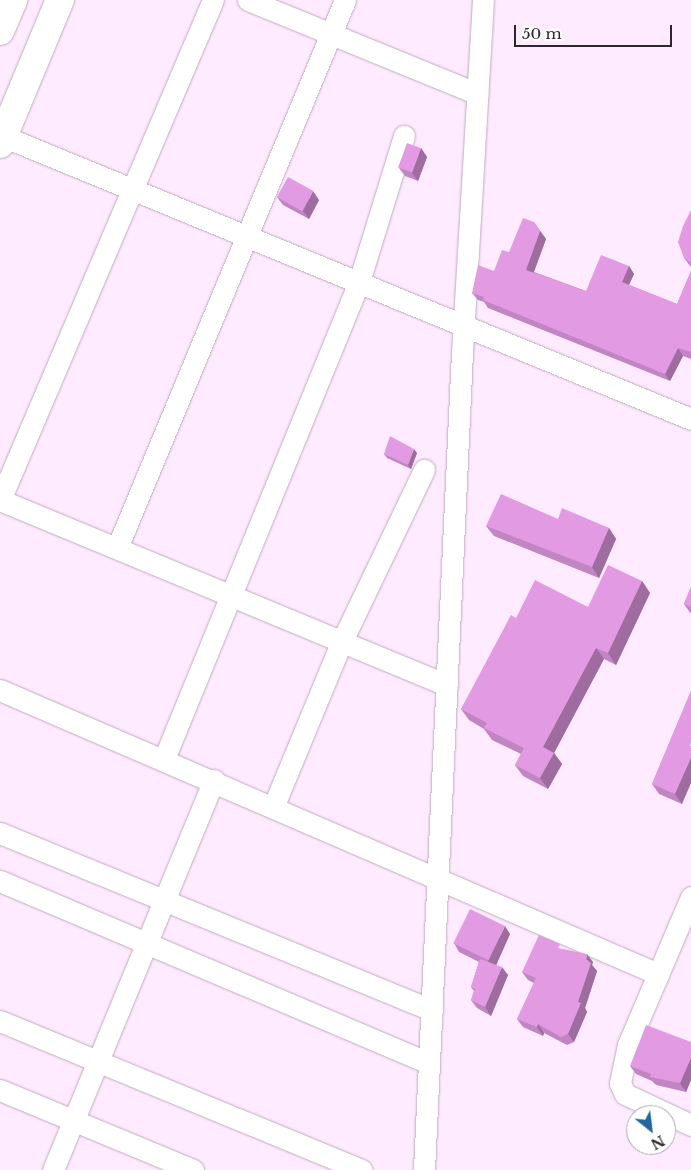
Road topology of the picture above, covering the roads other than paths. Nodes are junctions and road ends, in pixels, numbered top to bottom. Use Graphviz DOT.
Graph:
graph roads {
  1 [pos="13,0"];
  2 [pos="60,0"];
  3 [pos="213,0"];
  4 [pos="248,0"];
  5 [pos="345,0"];
  6 [pos="483,0"];
  7 [pos="0,31"];
  8 [pos="331,34"];
  9 [pos="478,94"];
  10 [pos="404,136"];
  11 [pos="1,138"];
  12 [pos="132,189"];
  13 [pos="247,236"];
  14 [pos="359,282"];
  15 [pos="463,325"];
  16 [pos="691,418"];
  17 [pos="424,470"];
  18 [pos="0,500"];
  19 [pos="117,548"];
  20 [pos="231,595"];
  21 [pos="342,641"];
  22 [pos="446,684"];
  23 [pos="0,690"];
  24 [pos="164,759"];
  25 [pos="214,780"];
  26 [pos="274,806"];
  27 [pos="0,833"];
  28 [pos="438,877"];
  29 [pos="0,881"];
  30 [pos="691,897"];
  31 [pos="165,900"];
  32 [pos="147,944"];
  33 [pos="658,974"];
  34 [pos="432,1010"];
  35 [pos="0,1021"];
  36 [pos="98,1062"];
  37 [pos="429,1063"];
  38 [pos="0,1090"];
  39 [pos="73,1120"];
  40 [pos="691,1125"];
  41 [pos="53,1170"];
  42 [pos="193,1170"];
  43 [pos="361,1170"];
  44 [pos="424,1170"];
  1 -- 7 [label="main road"];
  2 -- 11 [label="main road"];
  3 -- 12 [label="street"];
  4 -- 8 [label="street"];
  5 -- 8 [label="street"];
  6 -- 9 [label="street"];
  8 -- 9 [label="street"];
  8 -- 13 [label="street"];
  9 -- 15 [label="street"];
  10 -- 14 [label="street"];
  11 -- 12 [label="street"];
  12 -- 13 [label="street"];
  12 -- 18 [label="street"];
  13 -- 14 [label="street"];
  13 -- 19 [label="street"];
  14 -- 15 [label="street"];
  14 -- 20 [label="street"];
  15 -- 16 [label="street"];
  15 -- 22 [label="street"];
  17 -- 21 [label="street"];
  18 -- 19 [label="street"];
  19 -- 20 [label="street"];
  20 -- 21 [label="street"];
  20 -- 24 [label="street"];
  21 -- 22 [label="street"];
  21 -- 26 [label="street"];
  22 -- 28 [label="street"];
  23 -- 24 [label="street"];
  24 -- 25 [label="street"];
  25 -- 26 [label="street"];
  25 -- 31 [label="street"];
  26 -- 28 [label="street"];
  27 -- 31 [label="street"];
  28 -- 33 [label="street"];
  28 -- 34 [label="street"];
  29 -- 32 [label="street"];
  30 -- 33 [label="street"];
  31 -- 32 [label="street"];
  31 -- 34 [label="street"];
  32 -- 36 [label="street"];
  32 -- 37 [label="street"];
  33 -- 40 [label="street"];
  34 -- 37 [label="street"];
  35 -- 36 [label="street"];
  36 -- 39 [label="street"];
  36 -- 43 [label="street"];
  37 -- 44 [label="street"];
  38 -- 39 [label="street"];
  39 -- 41 [label="street"];
  39 -- 42 [label="street"];
}
